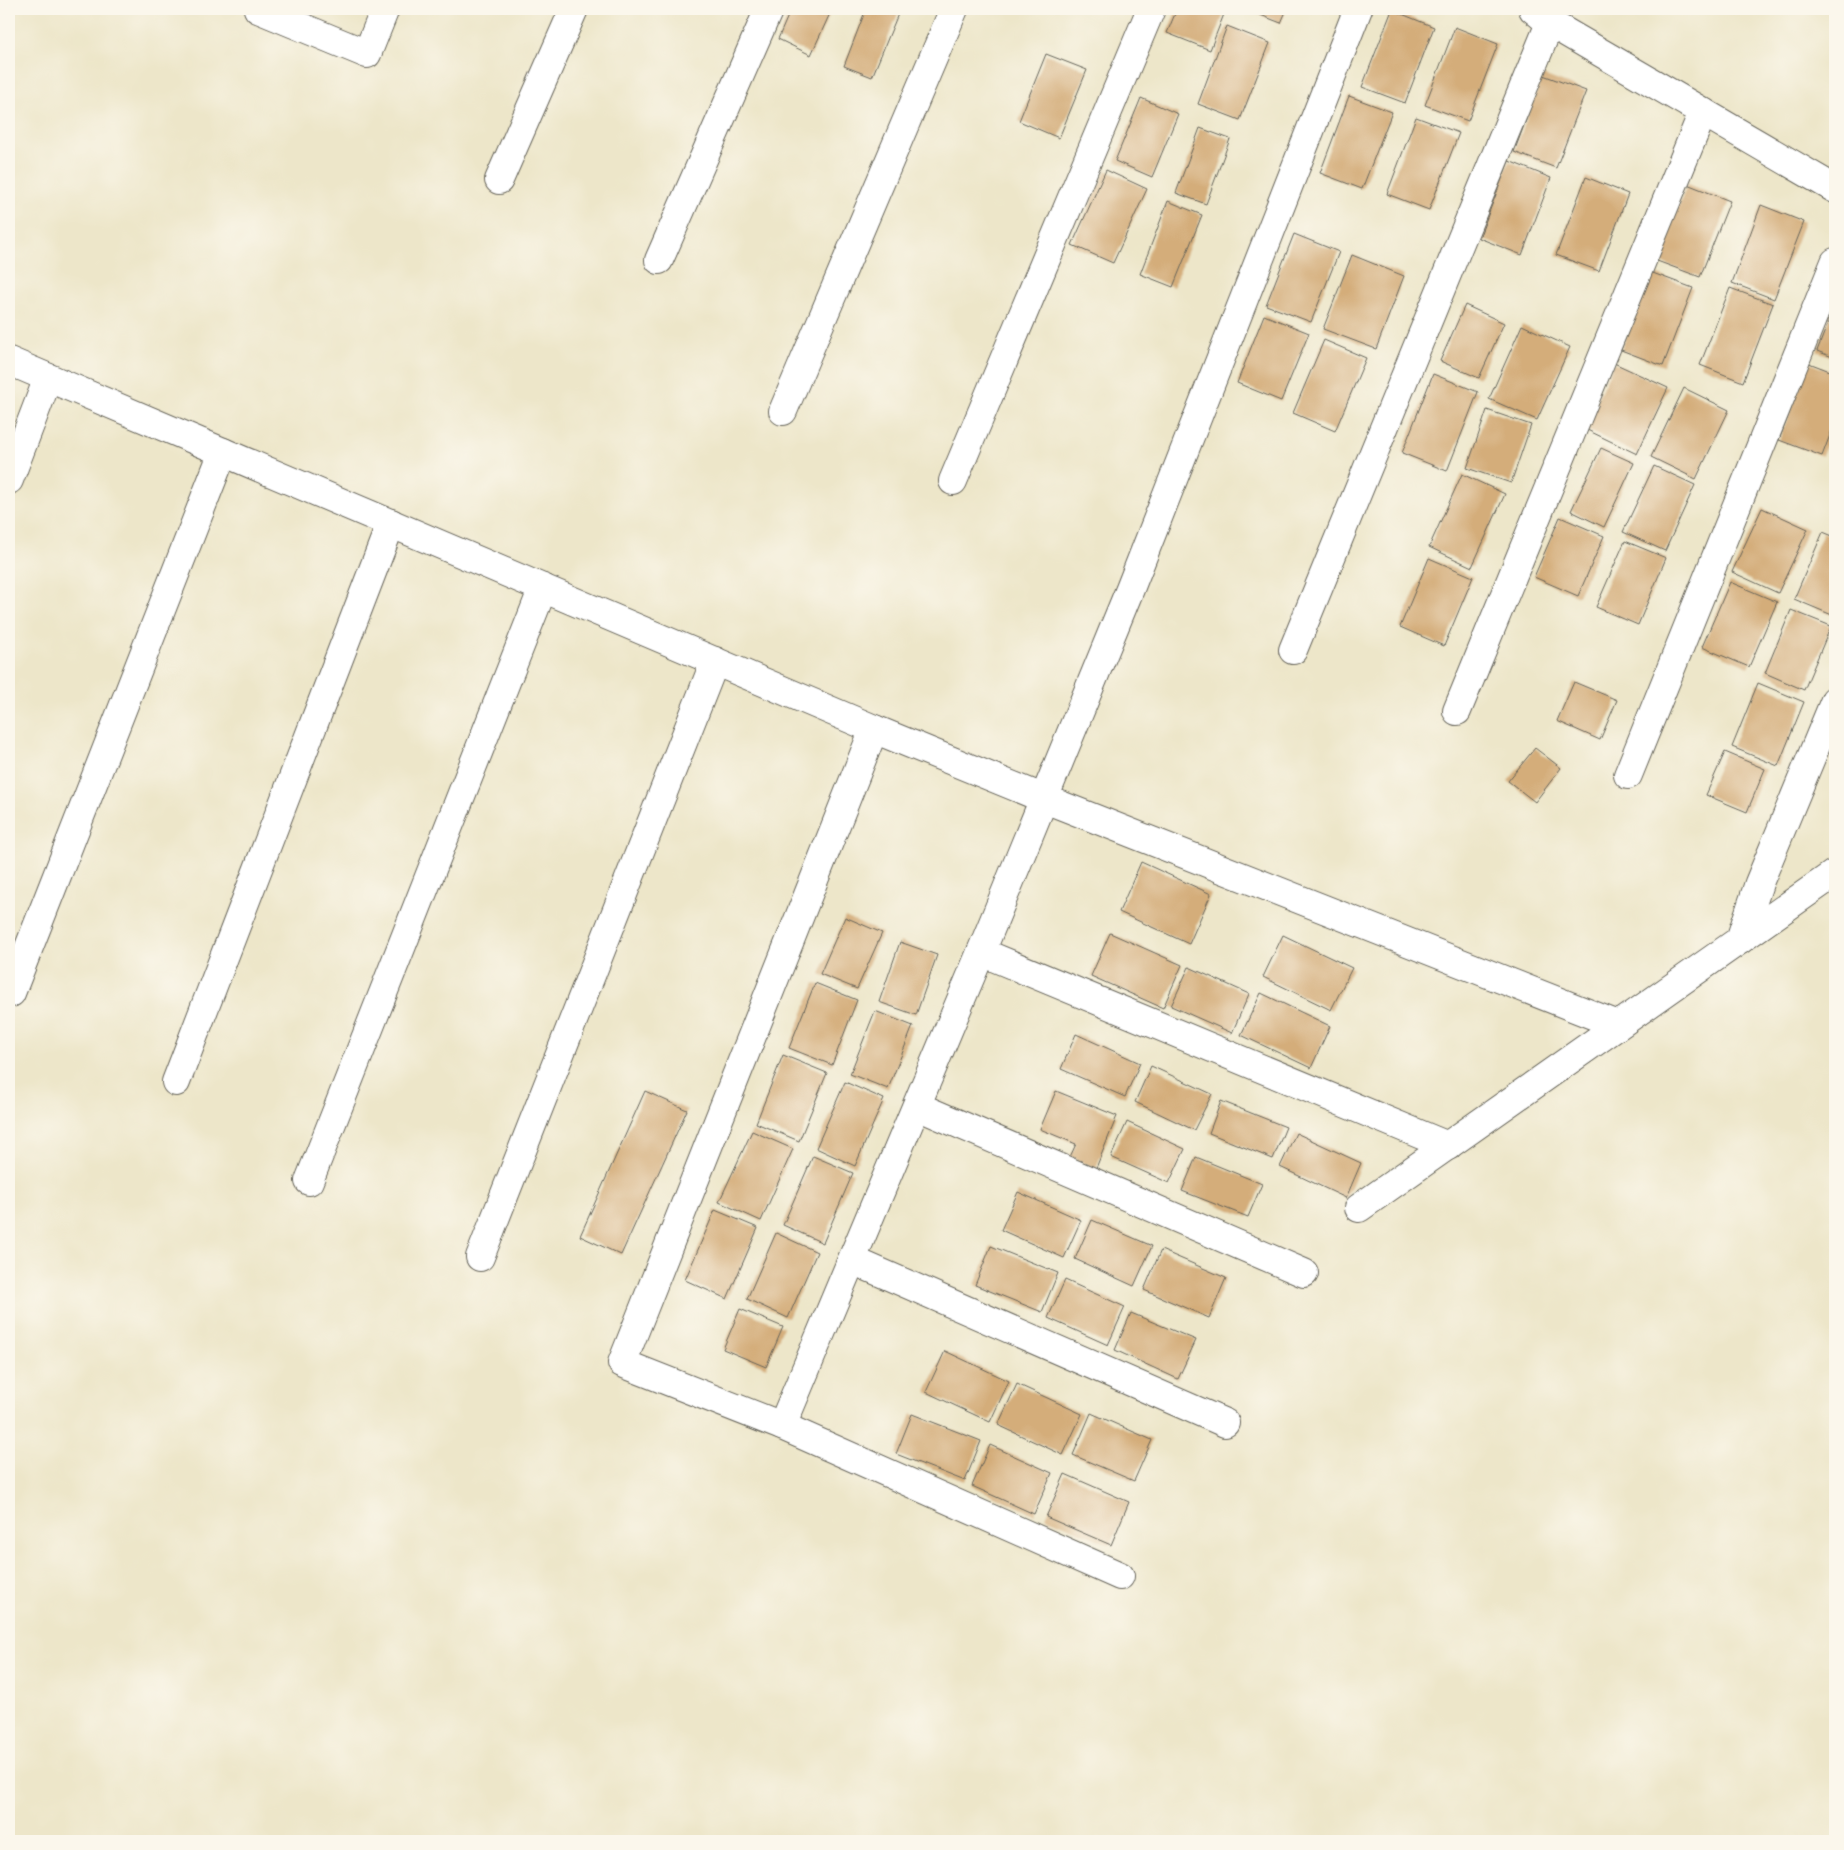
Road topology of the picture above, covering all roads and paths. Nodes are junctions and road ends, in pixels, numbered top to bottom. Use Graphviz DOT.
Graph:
graph roads {
  1 [pos="258,9"];
  2 [pos="385,9"];
  3 [pos="574,9"];
  4 [pos="769,9"];
  5 [pos="954,9"];
  6 [pos="1151,9"];
  7 [pos="1358,9"];
  8 [pos="1542,16"];
  9 [pos="1703,112"];
  10 [pos="499,180"];
  11 [pos="1835,189"];
  12 [pos="659,260"];
  13 [pos="1835,262"];
  14 [pos="9,361"];
  15 [pos="48,378"];
  16 [pos="783,411"];
  17 [pos="224,452"];
  18 [pos="9,480"];
  19 [pos="953,481"];
  20 [pos="391,524"];
  21 [pos="543,588"];
  22 [pos="1293,650"];
  23 [pos="715,662"];
  24 [pos="1835,700"];
  25 [pos="1457,711"];
  26 [pos="874,729"];
  27 [pos="1628,775"];
  28 [pos="1045,799"];
  29 [pos="1835,873"];
  30 [pos="1740,940"];
  31 [pos="981,952"];
  32 [pos="11,993"];
  33 [pos="1618,1026"];
  34 [pos="176,1082"];
  35 [pos="917,1106"];
  36 [pos="1448,1146"];
  37 [pos="309,1181"];
  38 [pos="1359,1208"];
  39 [pos="480,1257"];
  40 [pos="852,1260"];
  41 [pos="1304,1273"];
  42 [pos="1225,1423"];
  43 [pos="782,1426"];
  44 [pos="1120,1576"];
  1 -- 2 [label="street"];
  3 -- 10 [label="street"];
  4 -- 12 [label="street"];
  5 -- 16 [label="street"];
  6 -- 19 [label="street"];
  7 -- 28 [label="street"];
  8 -- 9 [label="street"];
  8 -- 22 [label="street"];
  9 -- 11 [label="street"];
  9 -- 25 [label="street"];
  13 -- 27 [label="street"];
  14 -- 15 [label="street"];
  15 -- 17 [label="street"];
  15 -- 18 [label="street"];
  17 -- 20 [label="street"];
  17 -- 32 [label="street"];
  20 -- 21 [label="street"];
  20 -- 34 [label="street"];
  21 -- 23 [label="street"];
  21 -- 37 [label="street"];
  23 -- 26 [label="street"];
  23 -- 39 [label="street"];
  24 -- 30 [label="street"];
  26 -- 28 [label="street"];
  26 -- 43 [label="street"];
  28 -- 31 [label="street"];
  28 -- 33 [label="street"];
  29 -- 30 [label="street"];
  30 -- 33 [label="street"];
  31 -- 35 [label="street"];
  31 -- 36 [label="street"];
  33 -- 36 [label="street"];
  35 -- 40 [label="street"];
  35 -- 41 [label="street"];
  36 -- 38 [label="street"];
  40 -- 42 [label="street"];
  40 -- 43 [label="street"];
  43 -- 44 [label="street"];
}
